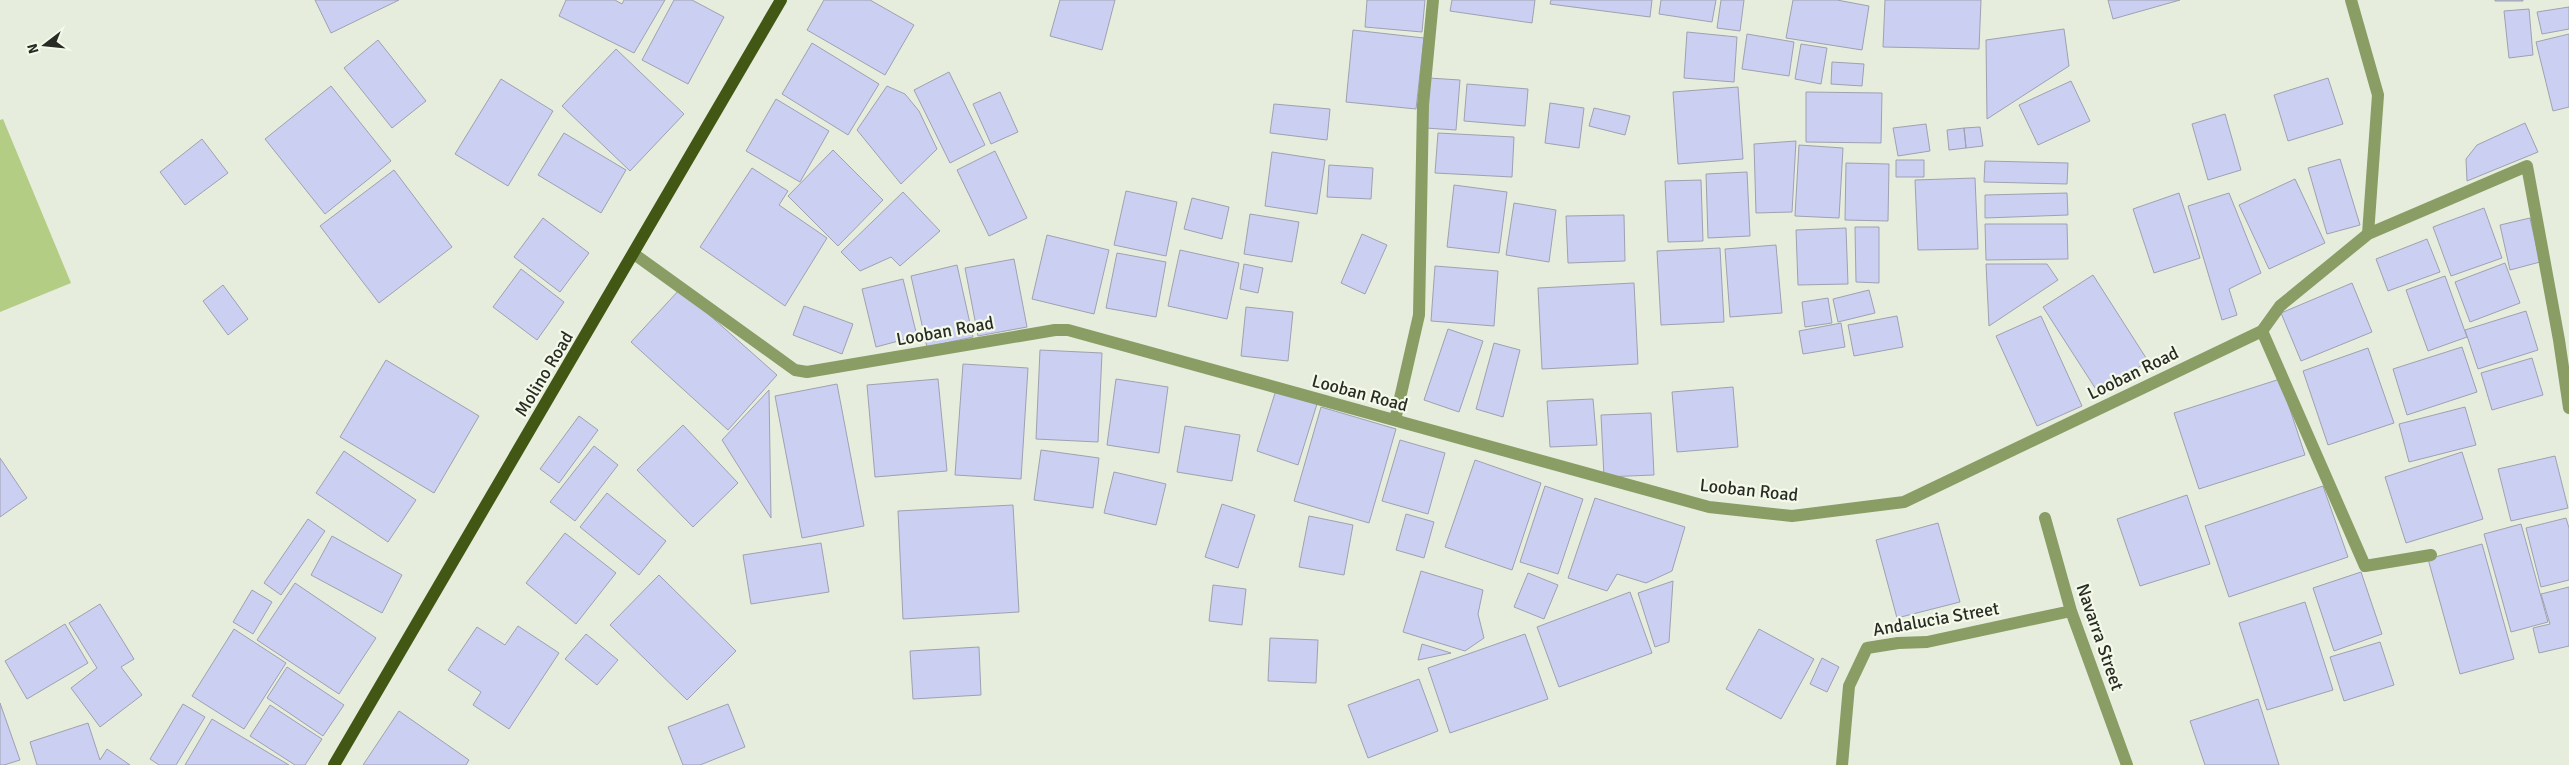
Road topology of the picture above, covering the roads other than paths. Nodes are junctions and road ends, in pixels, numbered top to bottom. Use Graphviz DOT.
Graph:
graph roads {
  1 [pos="781,0"];
  2 [pos="1433,0"];
  3 [pos="2351,0"];
  4 [pos="2368,234"];
  5 [pos="634,254"];
  6 [pos="2262,331"];
  7 [pos="2569,408"];
  8 [pos="1394,420"];
  9 [pos="2045,518"];
  10 [pos="2431,555"];
  11 [pos="2071,612"];
  12 [pos="334,765"];
  13 [pos="1842,765"];
  14 [pos="2127,765"];
  1 -- 5 [label="main road, Molino Road"];
  2 -- 8 [label="street"];
  3 -- 4 [label="street"];
  4 -- 6 [label="street, Looban Road"];
  4 -- 7 [label="street, Looban Road"];
  5 -- 8 [label="street, Looban Road"];
  5 -- 12 [label="main road, Molino Road"];
  6 -- 8 [label="street, Looban Road"];
  6 -- 10 [label="street"];
  9 -- 11 [label="street, Navarra Street"];
  11 -- 13 [label="street, Andalucia Street"];
  11 -- 14 [label="street, Navarra Street"];
}
